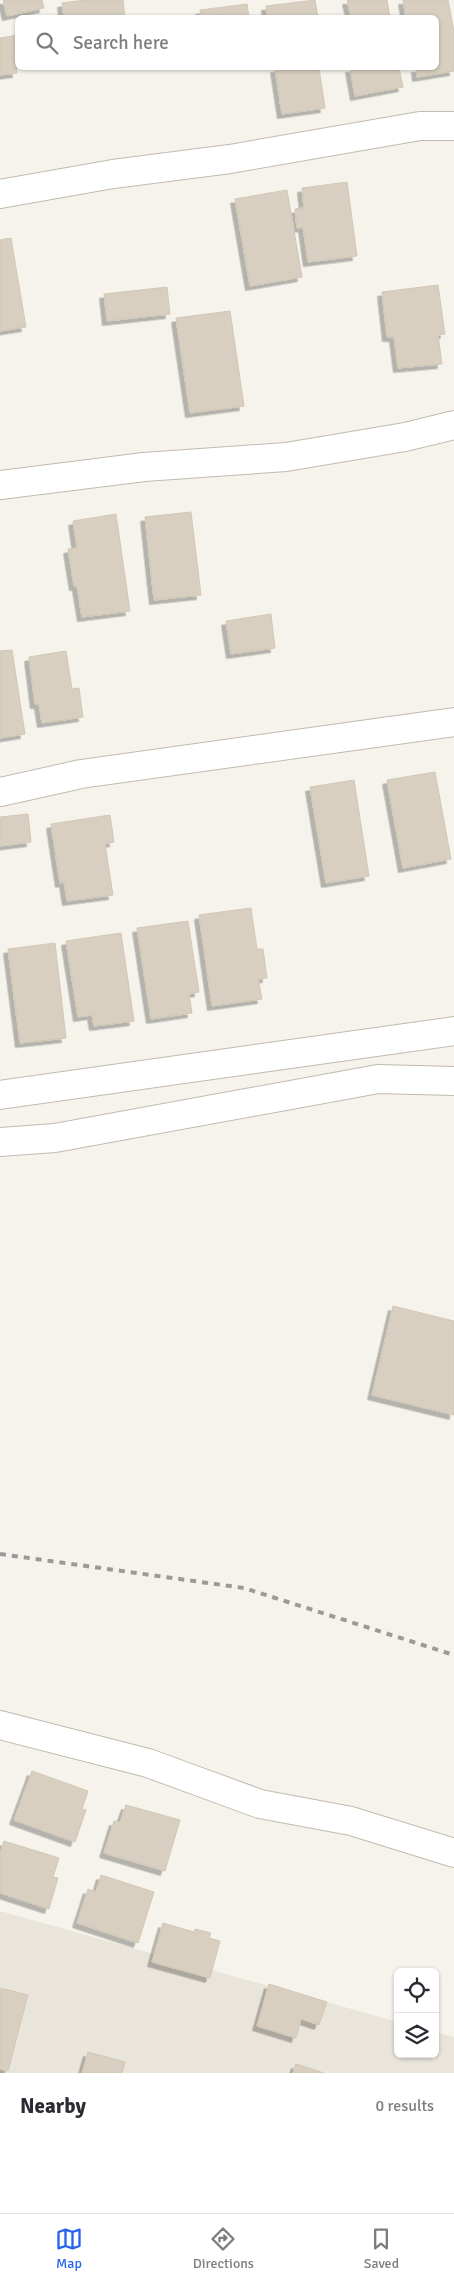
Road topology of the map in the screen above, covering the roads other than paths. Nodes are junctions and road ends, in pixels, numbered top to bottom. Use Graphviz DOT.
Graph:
graph roads {
  1 [pos="454,126"];
  2 [pos="0,194"];
  3 [pos="454,425"];
  4 [pos="0,485"];
  5 [pos="454,722"];
  6 [pos="0,792"];
  7 [pos="454,1031"];
  8 [pos="454,1081"];
  9 [pos="0,1095"];
  10 [pos="0,1142"];
  11 [pos="0,1725"];
  12 [pos="454,1853"];
  1 -- 2 [label="street"];
  3 -- 4 [label="street"];
  5 -- 6 [label="street"];
  7 -- 9 [label="street"];
  8 -- 10 [label="street"];
  11 -- 12 [label="street"];
}
